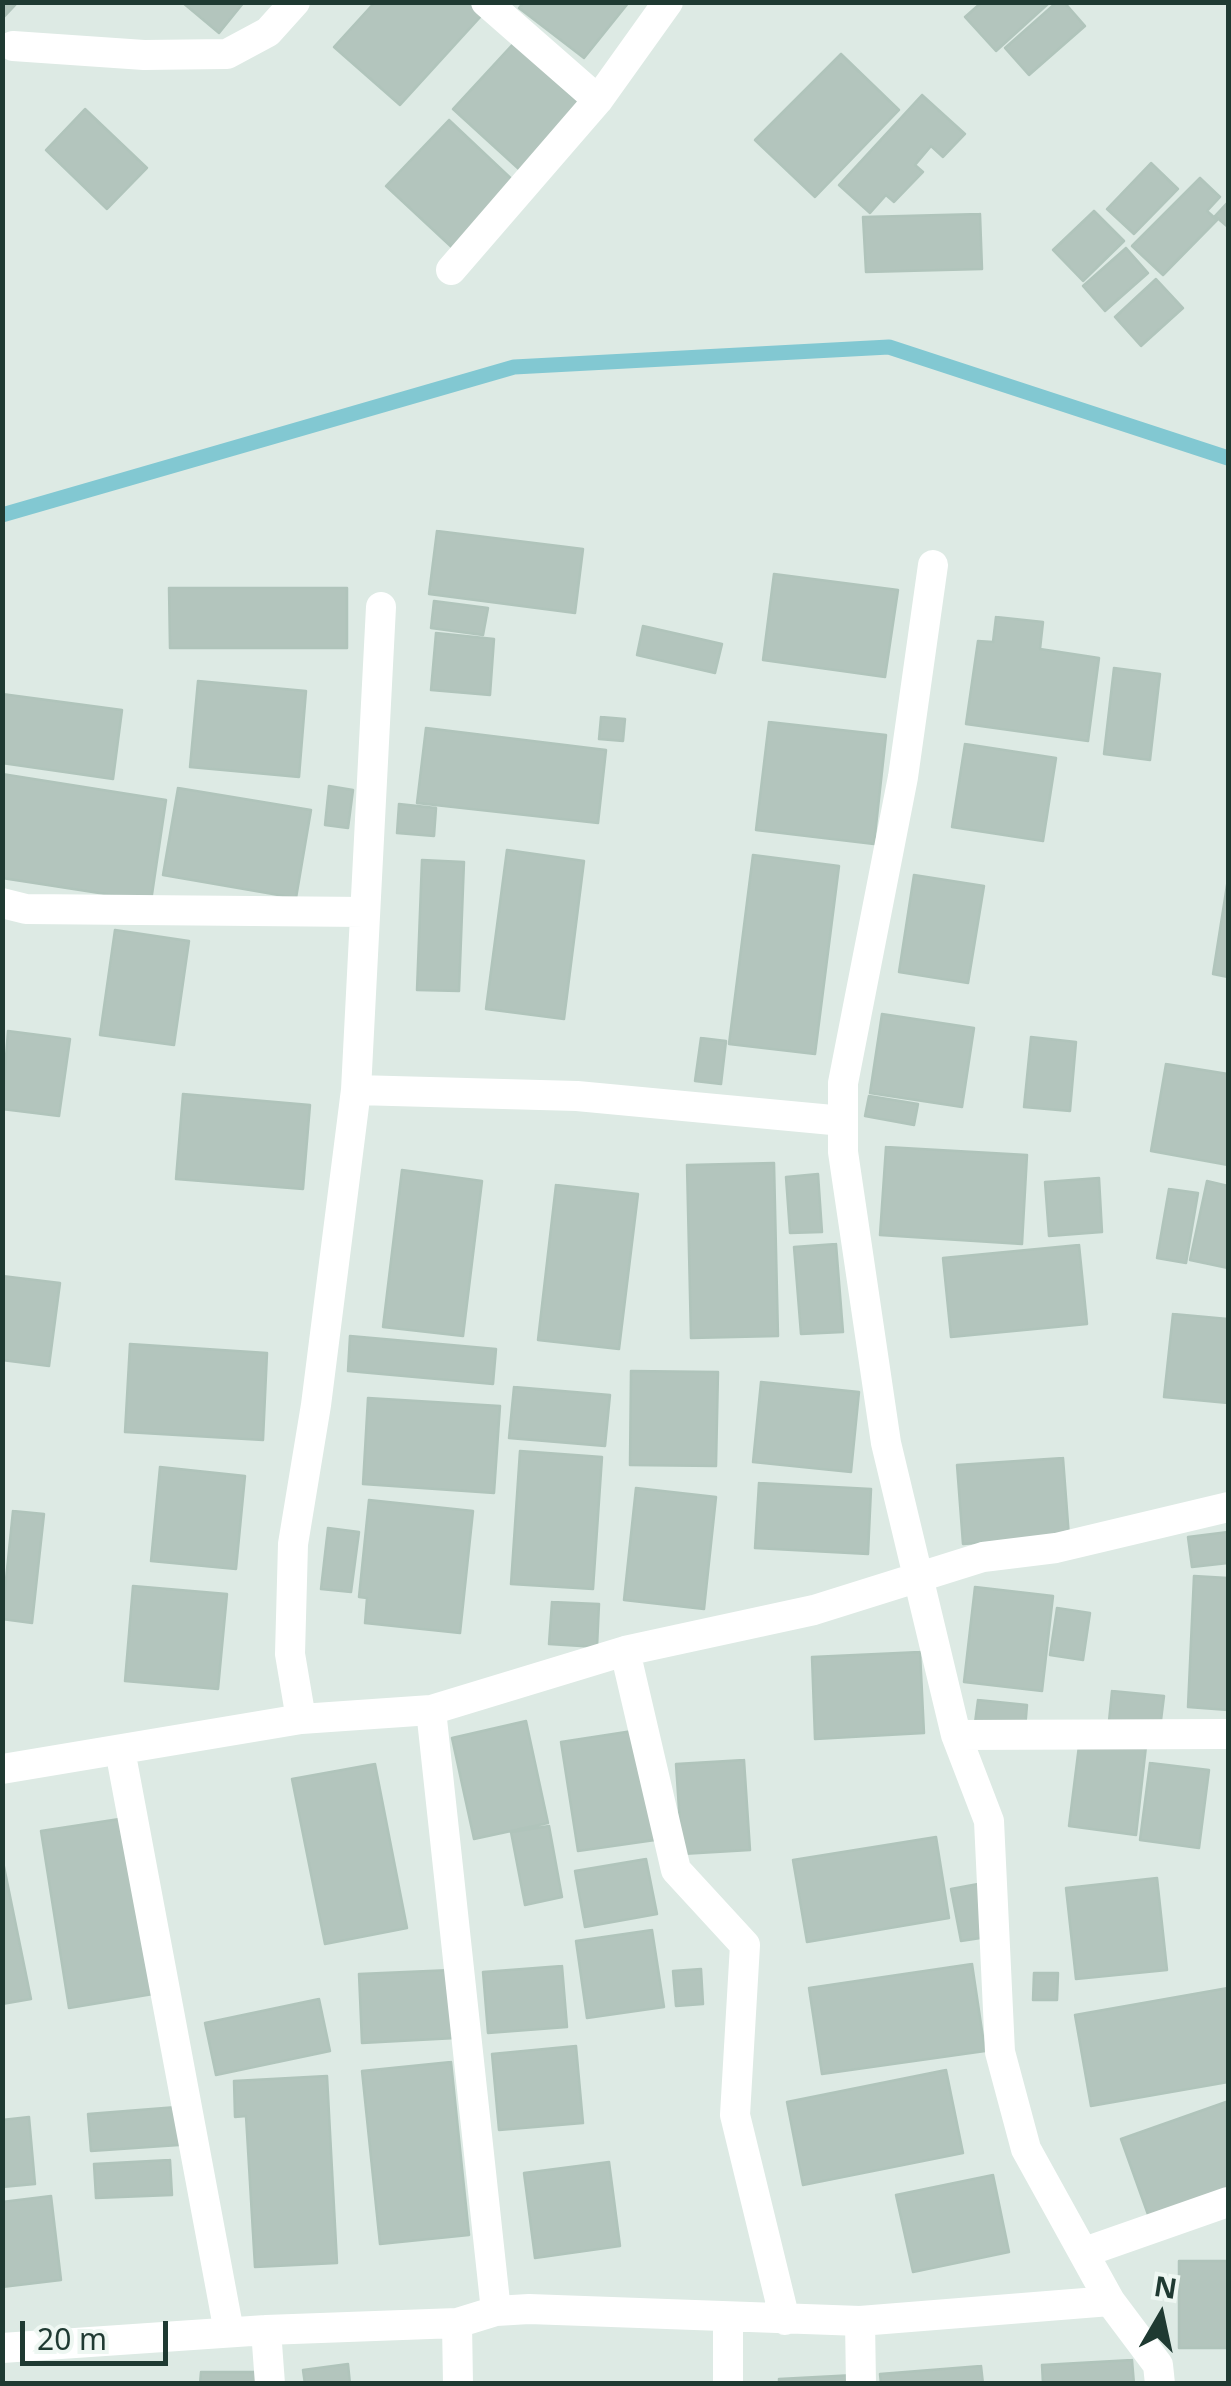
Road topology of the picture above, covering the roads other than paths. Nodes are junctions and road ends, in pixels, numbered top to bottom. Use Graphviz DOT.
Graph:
graph roads {
  1 [pos="296,2"];
  2 [pos="486,2"];
  3 [pos="668,2"];
  4 [pos="13,46"];
  5 [pos="598,100"];
  6 [pos="451,270"];
  7 [pos="933,565"];
  8 [pos="382,608"];
  9 [pos="2,903"];
  10 [pos="365,912"];
  11 [pos="356,1090"];
  12 [pos="843,1120"];
  13 [pos="1228,1506"];
  14 [pos="916,1579"];
  15 [pos="625,1650"];
  16 [pos="431,1710"];
  17 [pos="301,1719"];
  18 [pos="1228,1734"];
  19 [pos="956,1735"];
  20 [pos="120,1750"];
  21 [pos="2,1770"];
  22 [pos="1228,2202"];
  23 [pos="1085,2252"];
  24 [pos="1110,2301"];
  25 [pos="496,2311"];
  26 [pos="728,2317"];
  27 [pos="785,2320"];
  28 [pos="860,2321"];
  29 [pos="458,2323"];
  30 [pos="266,2330"];
  31 [pos="229,2332"];
  32 [pos="2,2348"];
  33 [pos="270,2384"];
  34 [pos="458,2384"];
  35 [pos="728,2384"];
  36 [pos="861,2384"];
  37 [pos="1160,2384"];
  1 -- 4 [label="street"];
  2 -- 5 [label="street"];
  3 -- 5 [label="street"];
  5 -- 6 [label="street"];
  7 -- 12 [label="street"];
  8 -- 10 [label="street"];
  9 -- 10 [label="street"];
  10 -- 11 [label="street"];
  11 -- 12 [label="street"];
  11 -- 17 [label="street"];
  12 -- 14 [label="street"];
  13 -- 14 [label="street"];
  14 -- 15 [label="street"];
  14 -- 19 [label="street"];
  15 -- 16 [label="street"];
  15 -- 27 [label="street"];
  16 -- 17 [label="street"];
  16 -- 25 [label="street"];
  17 -- 20 [label="street"];
  18 -- 19 [label="street"];
  19 -- 23 [label="street"];
  20 -- 21 [label="street"];
  20 -- 31 [label="street"];
  22 -- 23 [label="street"];
  23 -- 24 [label="street"];
  24 -- 28 [label="street"];
  24 -- 37 [label="street"];
  25 -- 26 [label="street"];
  25 -- 29 [label="street"];
  26 -- 27 [label="street"];
  26 -- 35 [label="street"];
  27 -- 28 [label="street"];
  28 -- 36 [label="street"];
  29 -- 30 [label="street"];
  29 -- 34 [label="street"];
  30 -- 31 [label="street"];
  30 -- 33 [label="street"];
  31 -- 32 [label="street"];
}
